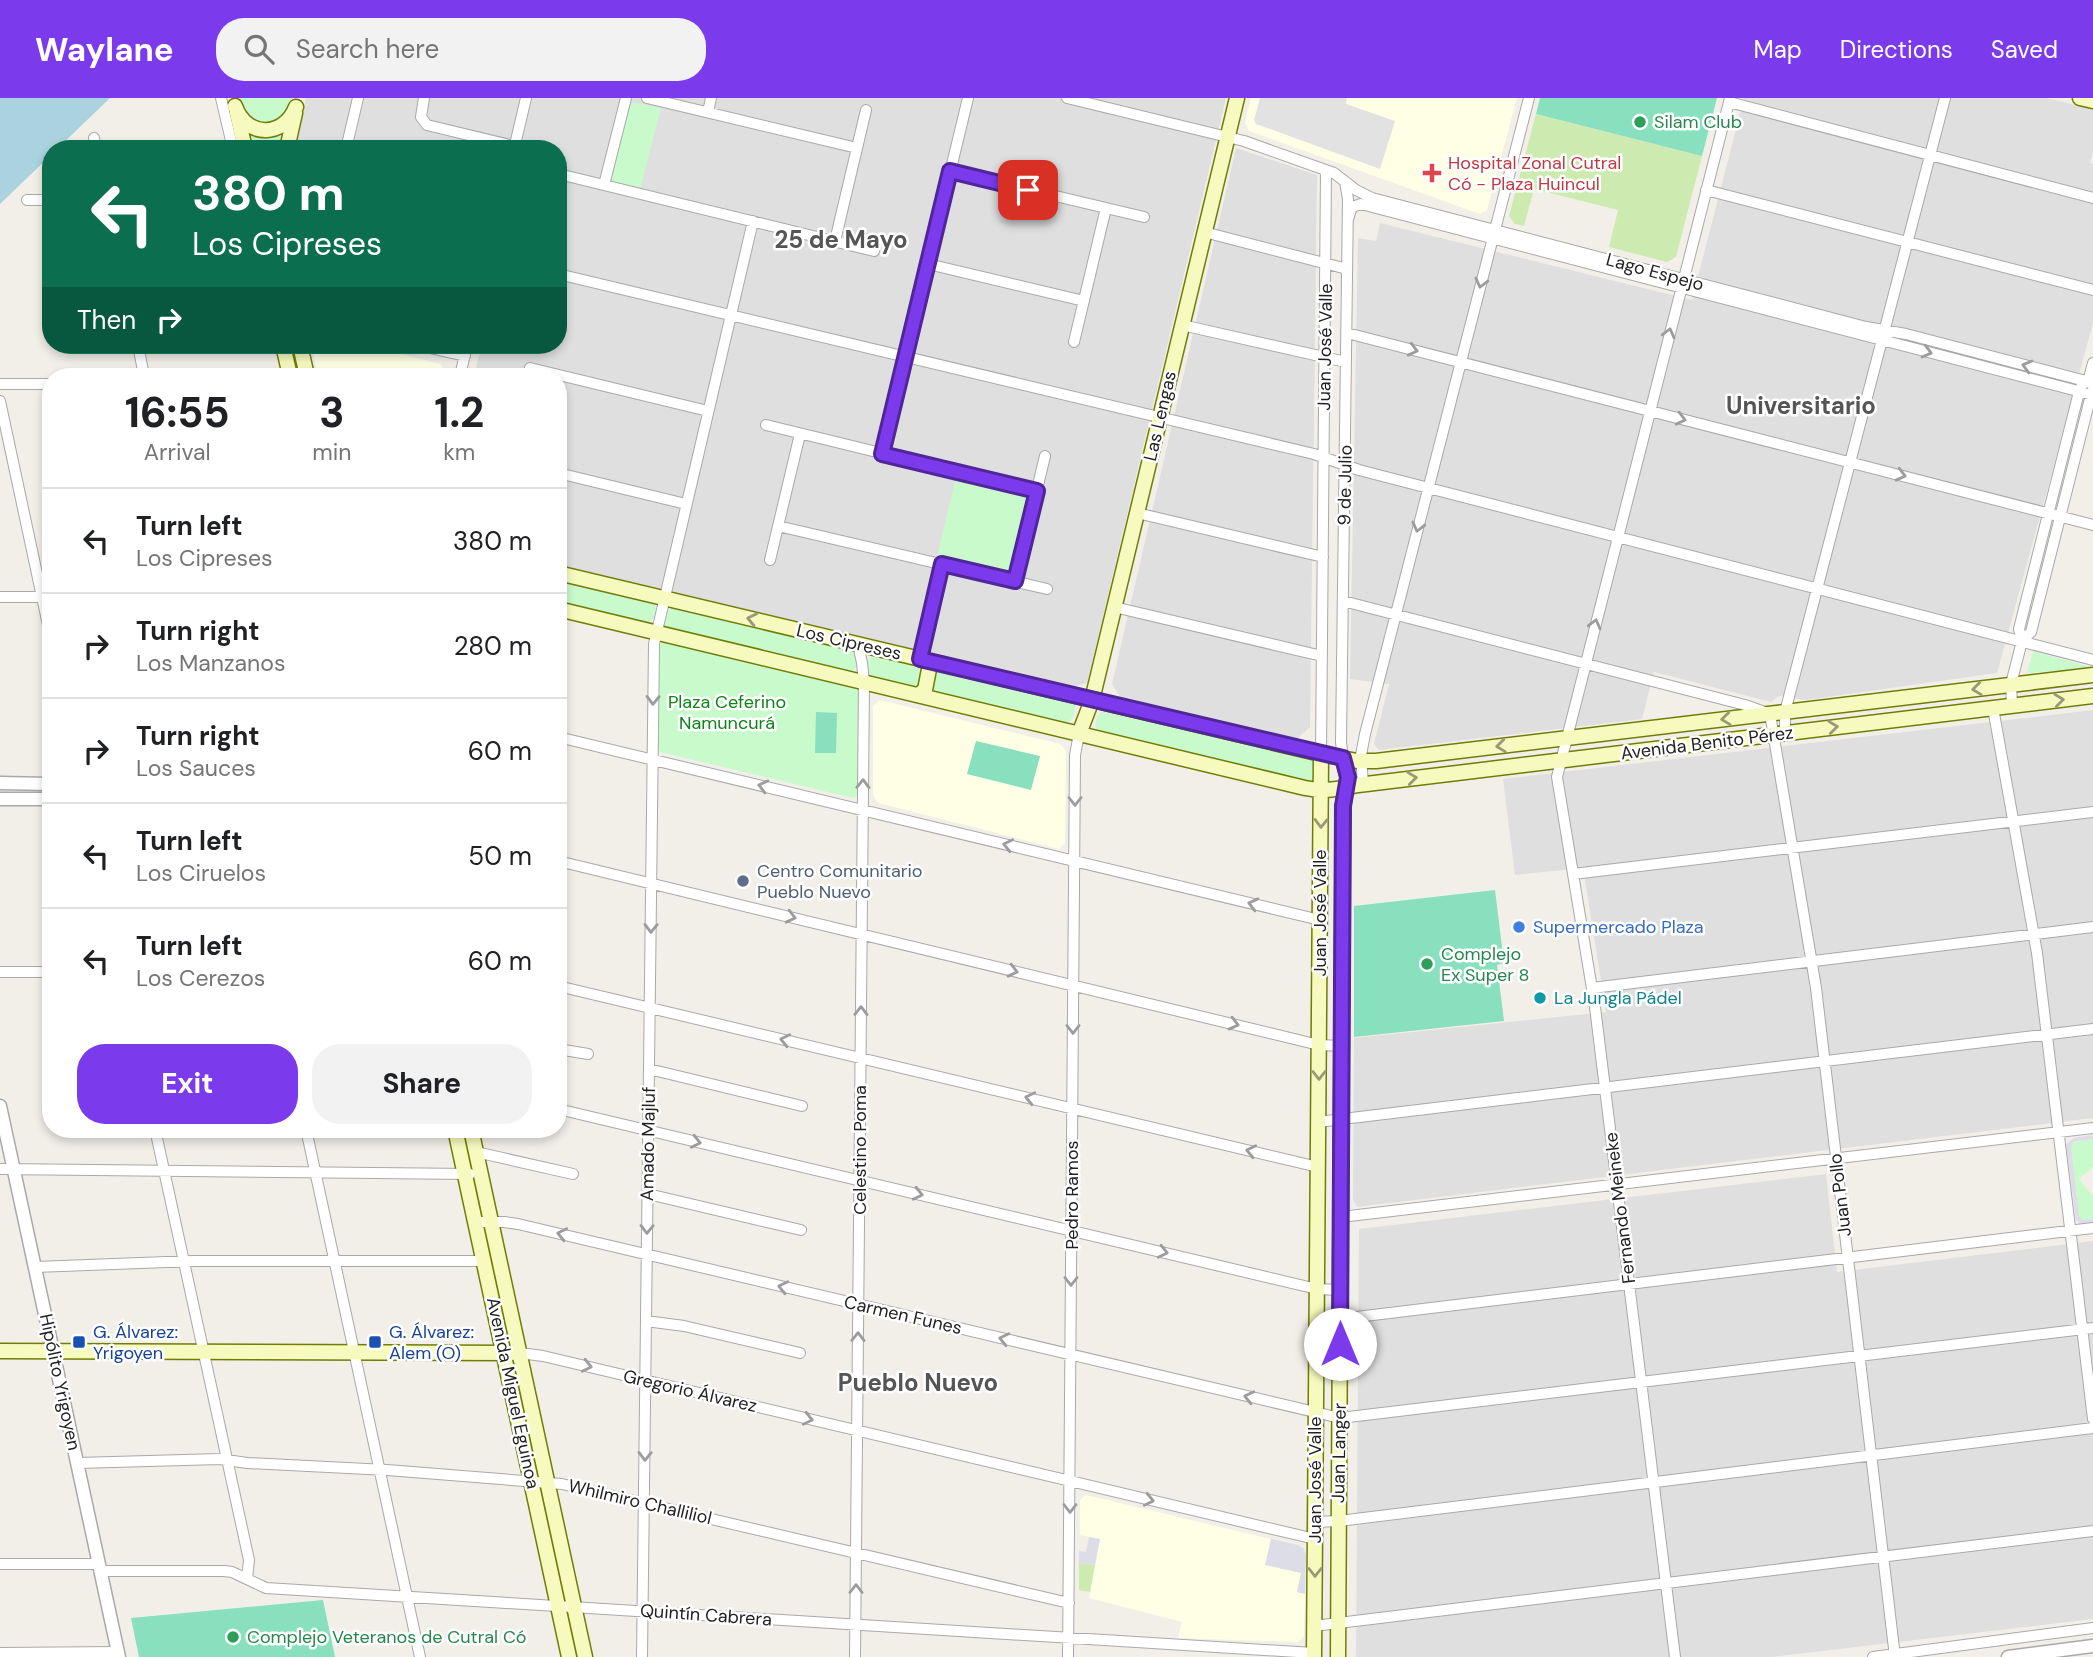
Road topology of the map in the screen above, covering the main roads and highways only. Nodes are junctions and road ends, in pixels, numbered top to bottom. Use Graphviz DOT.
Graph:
graph roads {
  1 [pos="1237,98"];
  2 [pos="2080,98"];
  3 [pos="232,100"];
  4 [pos="297,101"];
  5 [pos="2093,102"];
  6 [pos="243,140"];
  7 [pos="289,140"];
  8 [pos="567,575"];
  9 [pos="567,611"];
  10 [pos="923,660"];
  11 [pos="2093,675"];
  12 [pos="919,695"];
  13 [pos="2093,696"];
  14 [pos="1092,700"];
  15 [pos="1079,734"];
  16 [pos="1321,754"];
  17 [pos="1343,758"];
  18 [pos="1345,788"];
  19 [pos="1321,790"];
  20 [pos="457,1138"];
  21 [pos="473,1138"];
  22 [pos="0,1351"];
  23 [pos="504,1353"];
  24 [pos="520,1353"];
  25 [pos="1328,1416"];
  26 [pos="1314,1655"];
  27 [pos="569,1657"];
  28 [pos="585,1657"];
  29 [pos="1338,1657"];
  1 -- 14 [label="main road, Las Lengas"];
  2 -- 5 [label="main road"];
  3 -- 4 [label="main road"];
  3 -- 6 [label="main road"];
  4 -- 7 [label="main road"];
  10 -- 8 [label="main road, Los Cipreses, one-way"];
  9 -- 12 [label="main road, Los Cipreses"];
  10 -- 12 [label="main road"];
  10 -- 14 [label="main road, Los Cipreses"];
  11 -- 17 [label="main road, Avenida Benito Pérez, one-way"];
  12 -- 15 [label="main road, Los Cipreses"];
  18 -- 13 [label="main road, Avenida Benito Pérez, one-way"];
  14 -- 15 [label="main road, Las Lengas"];
  14 -- 16 [label="main road, Los Cipreses"];
  15 -- 19 [label="main road, Los Cipreses"];
  16 -- 17 [label="main road, Los Cipreses"];
  16 -- 19 [label="main road, Juan José Valle"];
  17 -- 18 [label="main road, 9 de Julio"];
  18 -- 19 [label="main road, Avenida Benito Pérez"];
  18 -- 25 [label="main road, Juan Langer"];
  19 -- 25 [label="main road, Juan José Valle, one-way"];
  20 -- 23 [label="main road, Avenida Miguel Eguinoa"];
  21 -- 24 [label="main road, Avenida Miguel Eguinoa"];
  22 -- 23 [label="main road, Gregorio Álvarez"];
  23 -- 24 [label="main road, Gregorio Álvarez"];
  23 -- 27 [label="main road, Avenida Miguel Eguinoa"];
  24 -- 28 [label="main road, Avenida Miguel Eguinoa"];
  25 -- 26 [label="main road, Juan José Valle, one-way"];
  25 -- 29 [label="main road, Juan Langer"];
}
